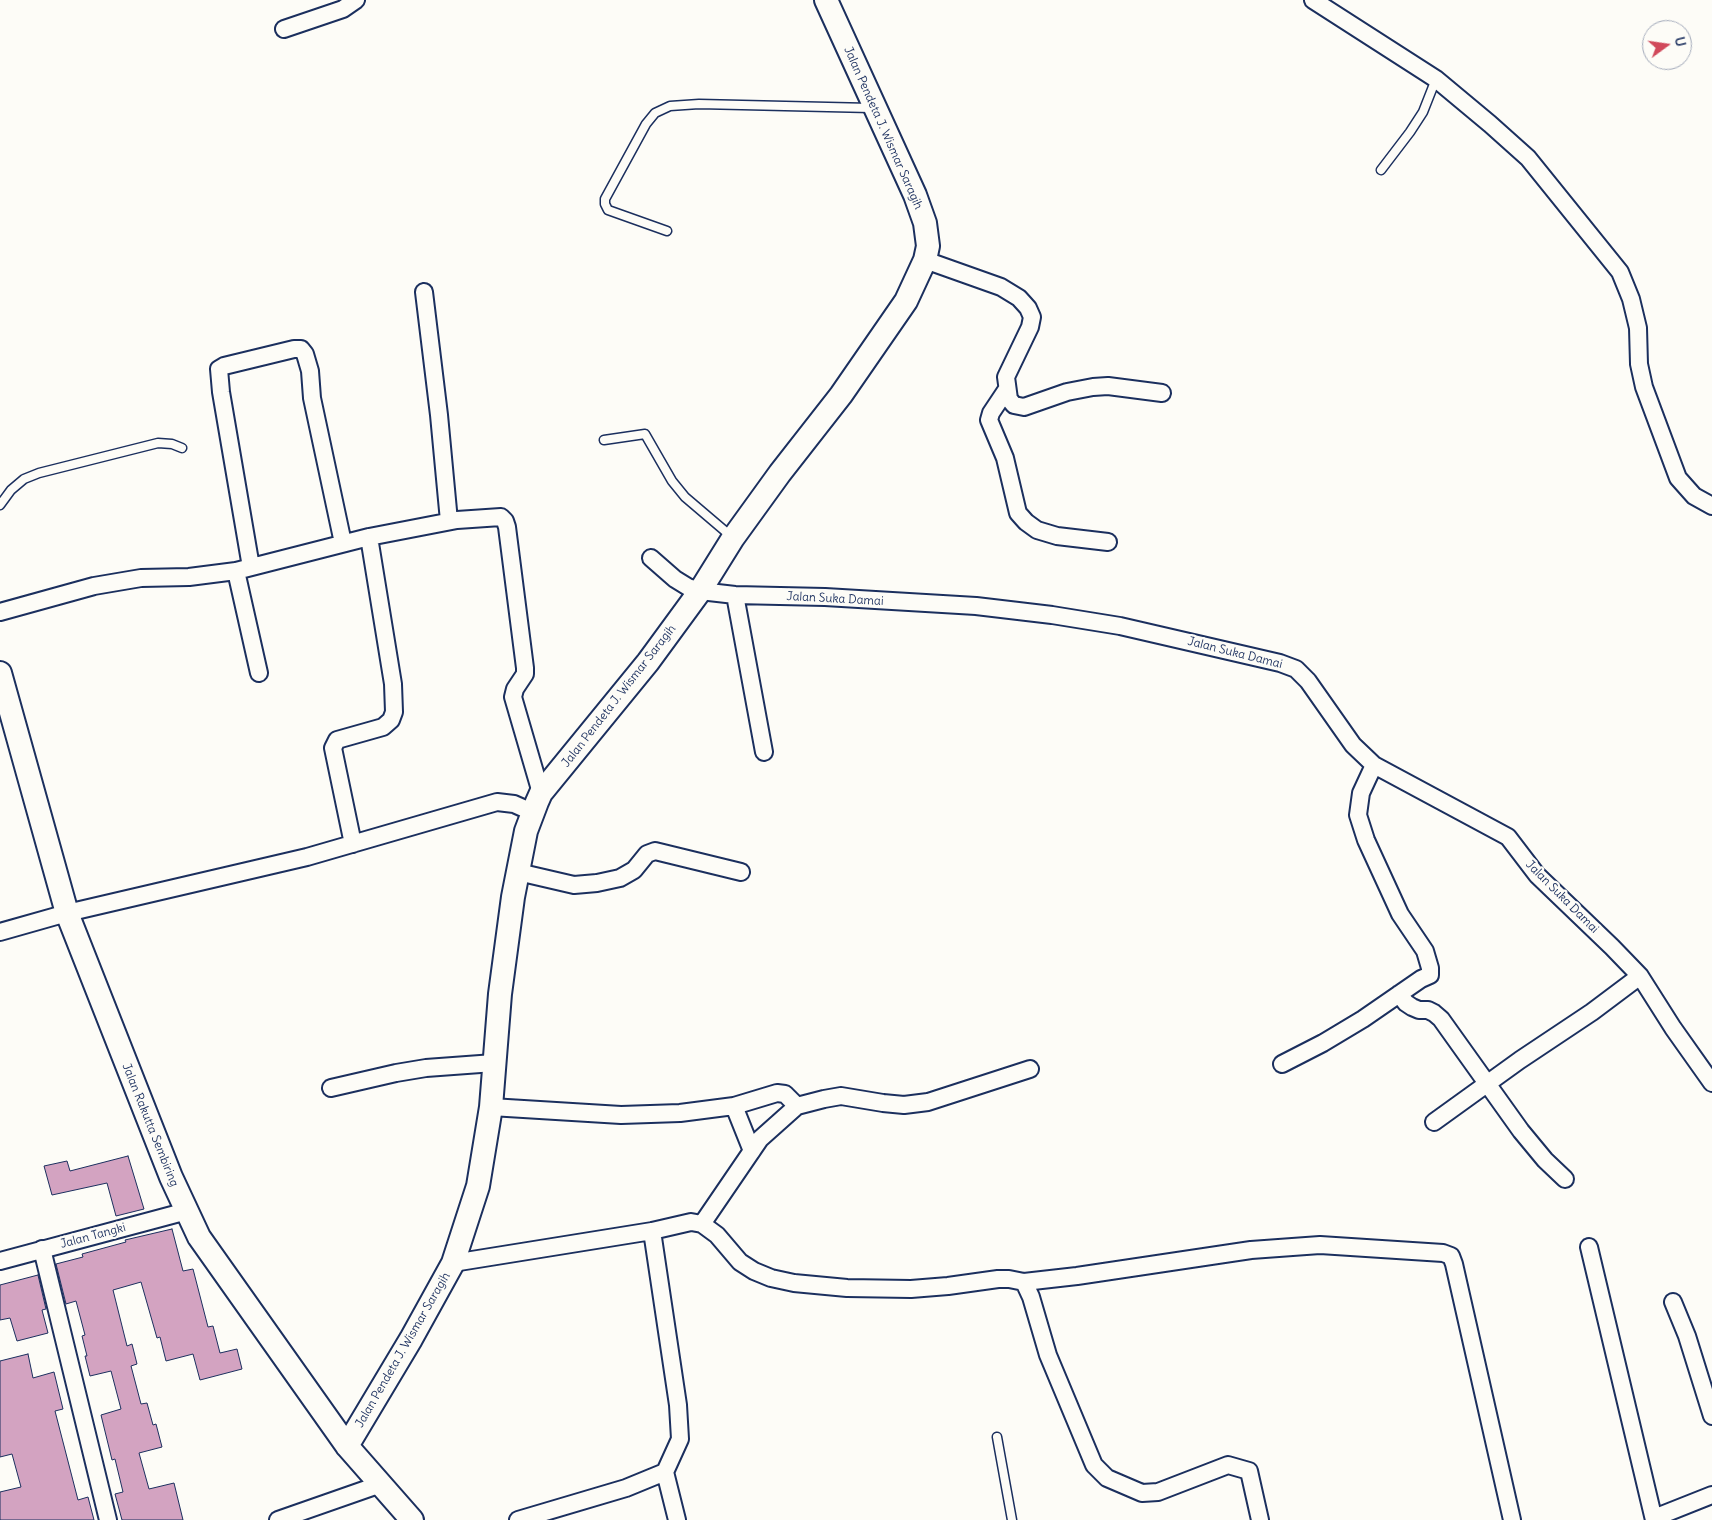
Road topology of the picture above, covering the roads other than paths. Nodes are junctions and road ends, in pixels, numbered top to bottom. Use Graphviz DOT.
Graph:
graph roads {
  1 [pos="356,0"];
  2 [pos="826,0"];
  3 [pos="1313,0"];
  4 [pos="284,29"];
  5 [pos="1436,79"];
  6 [pos="876,108"];
  7 [pos="1381,170"];
  8 [pos="668,230"];
  9 [pos="925,260"];
  10 [pos="424,292"];
  11 [pos="1007,389"];
  12 [pos="1162,392"];
  13 [pos="604,440"];
  14 [pos="182,448"];
  15 [pos="0,505"];
  16 [pos="1712,506"];
  17 [pos="449,521"];
  18 [pos="369,538"];
  19 [pos="733,538"];
  20 [pos="1108,542"];
  21 [pos="342,543"];
  22 [pos="651,558"];
  23 [pos="244,569"];
  24 [pos="700,591"];
  25 [pos="735,595"];
  26 [pos="0,612"];
  27 [pos="259,673"];
  28 [pos="2,684"];
  29 [pos="764,752"];
  30 [pos="1374,765"];
  31 [pos="537,803"];
  32 [pos="353,844"];
  33 [pos="518,872"];
  34 [pos="741,872"];
  35 [pos="67,913"];
  36 [pos="0,932"];
  37 [pos="1640,976"];
  38 [pos="1399,994"];
  39 [pos="494,1063"];
  40 [pos="1282,1064"];
  41 [pos="1030,1069"];
  42 [pos="1712,1083"];
  43 [pos="1486,1084"];
  44 [pos="331,1088"];
  45 [pos="734,1106"];
  46 [pos="797,1106"];
  47 [pos="491,1107"];
  48 [pos="1434,1122"];
  49 [pos="752,1151"];
  50 [pos="1565,1179"];
  51 [pos="187,1211"];
  52 [pos="702,1224"];
  53 [pos="652,1231"];
  54 [pos="1589,1247"];
  55 [pos="42,1250"];
  56 [pos="0,1261"];
  57 [pos="453,1263"];
  58 [pos="1024,1282"];
  59 [pos="1673,1302"];
  60 [pos="1712,1416"];
  61 [pos="997,1437"];
  62 [pos="347,1446"];
  63 [pos="665,1472"];
  64 [pos="381,1484"];
  65 [pos="1712,1495"];
  66 [pos="1654,1519"];
  67 [pos="108,1520"];
  68 [pos="278,1520"];
  69 [pos="412,1520"];
  70 [pos="518,1520"];
  71 [pos="677,1520"];
  72 [pos="1012,1520"];
  73 [pos="1260,1520"];
  74 [pos="1512,1520"];
  1 -- 4 [label="street"];
  2 -- 6 [label="street, Jalan Pendeta J. Wismar Saragih"];
  3 -- 5 [label="street"];
  5 -- 7 [label="lane"];
  5 -- 16 [label="street"];
  6 -- 8 [label="lane"];
  6 -- 9 [label="street, Jalan Pendeta J. Wismar Saragih"];
  9 -- 11 [label="street"];
  9 -- 19 [label="street, Jalan Pendeta J. Wismar Saragih"];
  10 -- 17 [label="street"];
  11 -- 12 [label="street"];
  11 -- 20 [label="street"];
  13 -- 19 [label="lane"];
  14 -- 15 [label="lane"];
  17 -- 18 [label="street"];
  17 -- 31 [label="street"];
  18 -- 21 [label="street"];
  18 -- 32 [label="street"];
  19 -- 24 [label="street, Jalan Pendeta J. Wismar Saragih"];
  21 -- 23 [label="street"];
  21 -- 23 [label="street"];
  22 -- 24 [label="street, Jalan Suka Damai"];
  23 -- 26 [label="street"];
  23 -- 27 [label="street"];
  24 -- 25 [label="street, Jalan Suka Damai"];
  24 -- 31 [label="street, Jalan Pendeta J. Wismar Saragih"];
  25 -- 29 [label="street"];
  25 -- 30 [label="street, Jalan Suka Damai"];
  28 -- 35 [label="street, Jalan Rakutta Sembiring"];
  30 -- 37 [label="street, Jalan Suka Damai"];
  30 -- 38 [label="street"];
  31 -- 32 [label="street"];
  31 -- 33 [label="street, Jalan Pendeta J. Wismar Saragih"];
  32 -- 35 [label="street"];
  33 -- 34 [label="street"];
  33 -- 39 [label="street, Jalan Pendeta J. Wismar Saragih"];
  35 -- 36 [label="street"];
  35 -- 51 [label="street, Jalan Rakutta Sembiring"];
  37 -- 42 [label="street, Jalan Suka Damai"];
  37 -- 43 [label="street"];
  38 -- 40 [label="street"];
  38 -- 43 [label="street"];
  39 -- 44 [label="street"];
  39 -- 47 [label="street, Jalan Pendeta J. Wismar Saragih"];
  41 -- 46 [label="street"];
  43 -- 48 [label="street"];
  43 -- 50 [label="street"];
  45 -- 46 [label="street"];
  45 -- 47 [label="street"];
  45 -- 49 [label="street"];
  46 -- 49 [label="street"];
  47 -- 57 [label="street, Jalan Pendeta J. Wismar Saragih"];
  49 -- 52 [label="street"];
  51 -- 55 [label="street, Jalan Tangki"];
  51 -- 62 [label="street, Jalan Rakutta Sembiring"];
  52 -- 53 [label="street"];
  52 -- 58 [label="street"];
  53 -- 57 [label="street"];
  53 -- 63 [label="street"];
  54 -- 66 [label="street"];
  55 -- 56 [label="street, Jalan Tangki"];
  55 -- 67 [label="street"];
  57 -- 62 [label="street, Jalan Pendeta J. Wismar Saragih"];
  58 -- 73 [label="street"];
  58 -- 74 [label="street"];
  59 -- 60 [label="street"];
  61 -- 72 [label="lane"];
  62 -- 64 [label="street, Jalan Rakutta Sembiring"];
  63 -- 70 [label="street"];
  63 -- 71 [label="street"];
  64 -- 68 [label="street"];
  64 -- 69 [label="street, Jalan Rakutta Sembiring"];
  65 -- 66 [label="street"];
}
